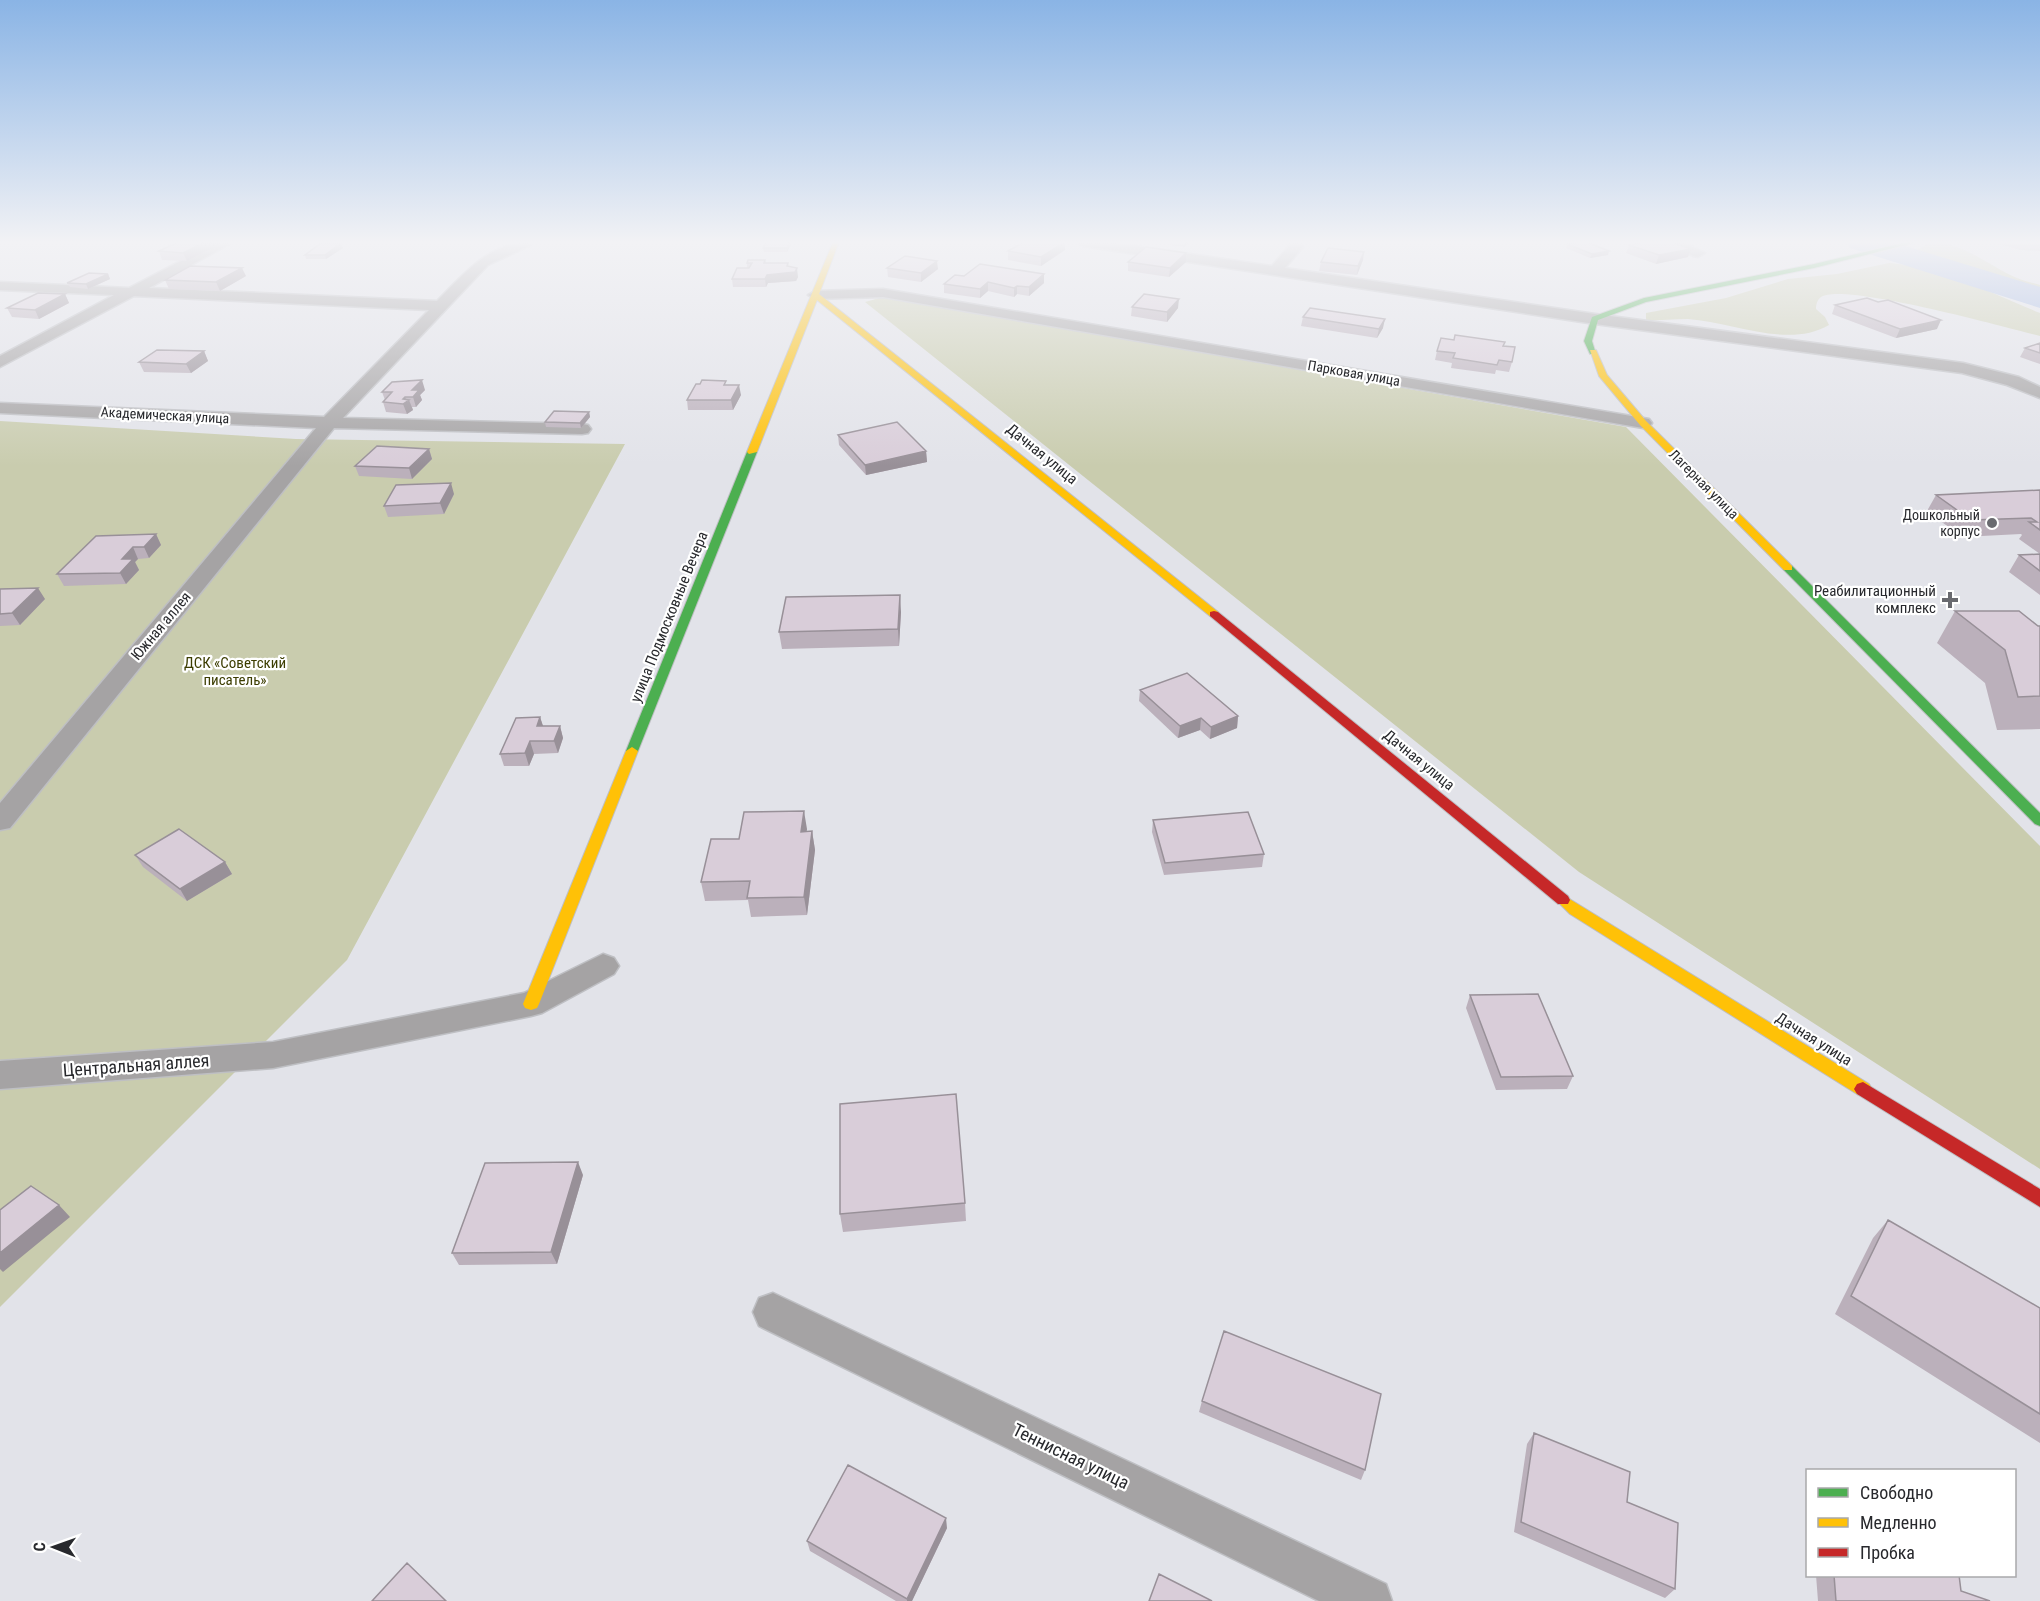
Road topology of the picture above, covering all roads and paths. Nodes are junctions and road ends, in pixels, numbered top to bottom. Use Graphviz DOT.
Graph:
graph roads {
  1 [pos="85,317"];
  2 [pos="431,317"];
  3 [pos="806,317"];
  4 [pos="842,317"];
  5 [pos="1021,317"];
  6 [pos="1579,317"];
  7 [pos="1600,317"];
  8 [pos="1594,319"];
  9 [pos="0,362"];
  10 [pos="2040,393"];
  11 [pos="0,408"];
  12 [pos="1642,423"];
  13 [pos="326,428"];
  14 [pos="582,429"];
  15 [pos="2040,820"];
  16 [pos="0,821"];
  17 [pos="603,966"];
  18 [pos="531,1004"];
  19 [pos="0,1075"];
  20 [pos="2040,1199"];
  21 [pos="773,1312"];
  22 [pos="1369,1601"];
  1 -- 9 [label="street"];
  2 -- 13 [label="street, Южная аллея"];
  3 -- 18 [label="street, улица Подмосковные Вечера"];
  4 -- 20 [label="street, Дачная улица"];
  5 -- 12 [label="street, Парковая улица"];
  6 -- 8 [label="street"];
  7 -- 8 [label="street"];
  8 -- 10 [label="street"];
  8 -- 12 [label="street, Лагерная улица"];
  11 -- 13 [label="street, Академическая улица"];
  12 -- 15 [label="street, Лагерная улица"];
  13 -- 14 [label="street, Академическая улица"];
  13 -- 16 [label="street, Южная аллея"];
  17 -- 18 [label="street, Центральная аллея"];
  18 -- 19 [label="street, Центральная аллея"];
  21 -- 22 [label="street, Теннисная улица"];
}
